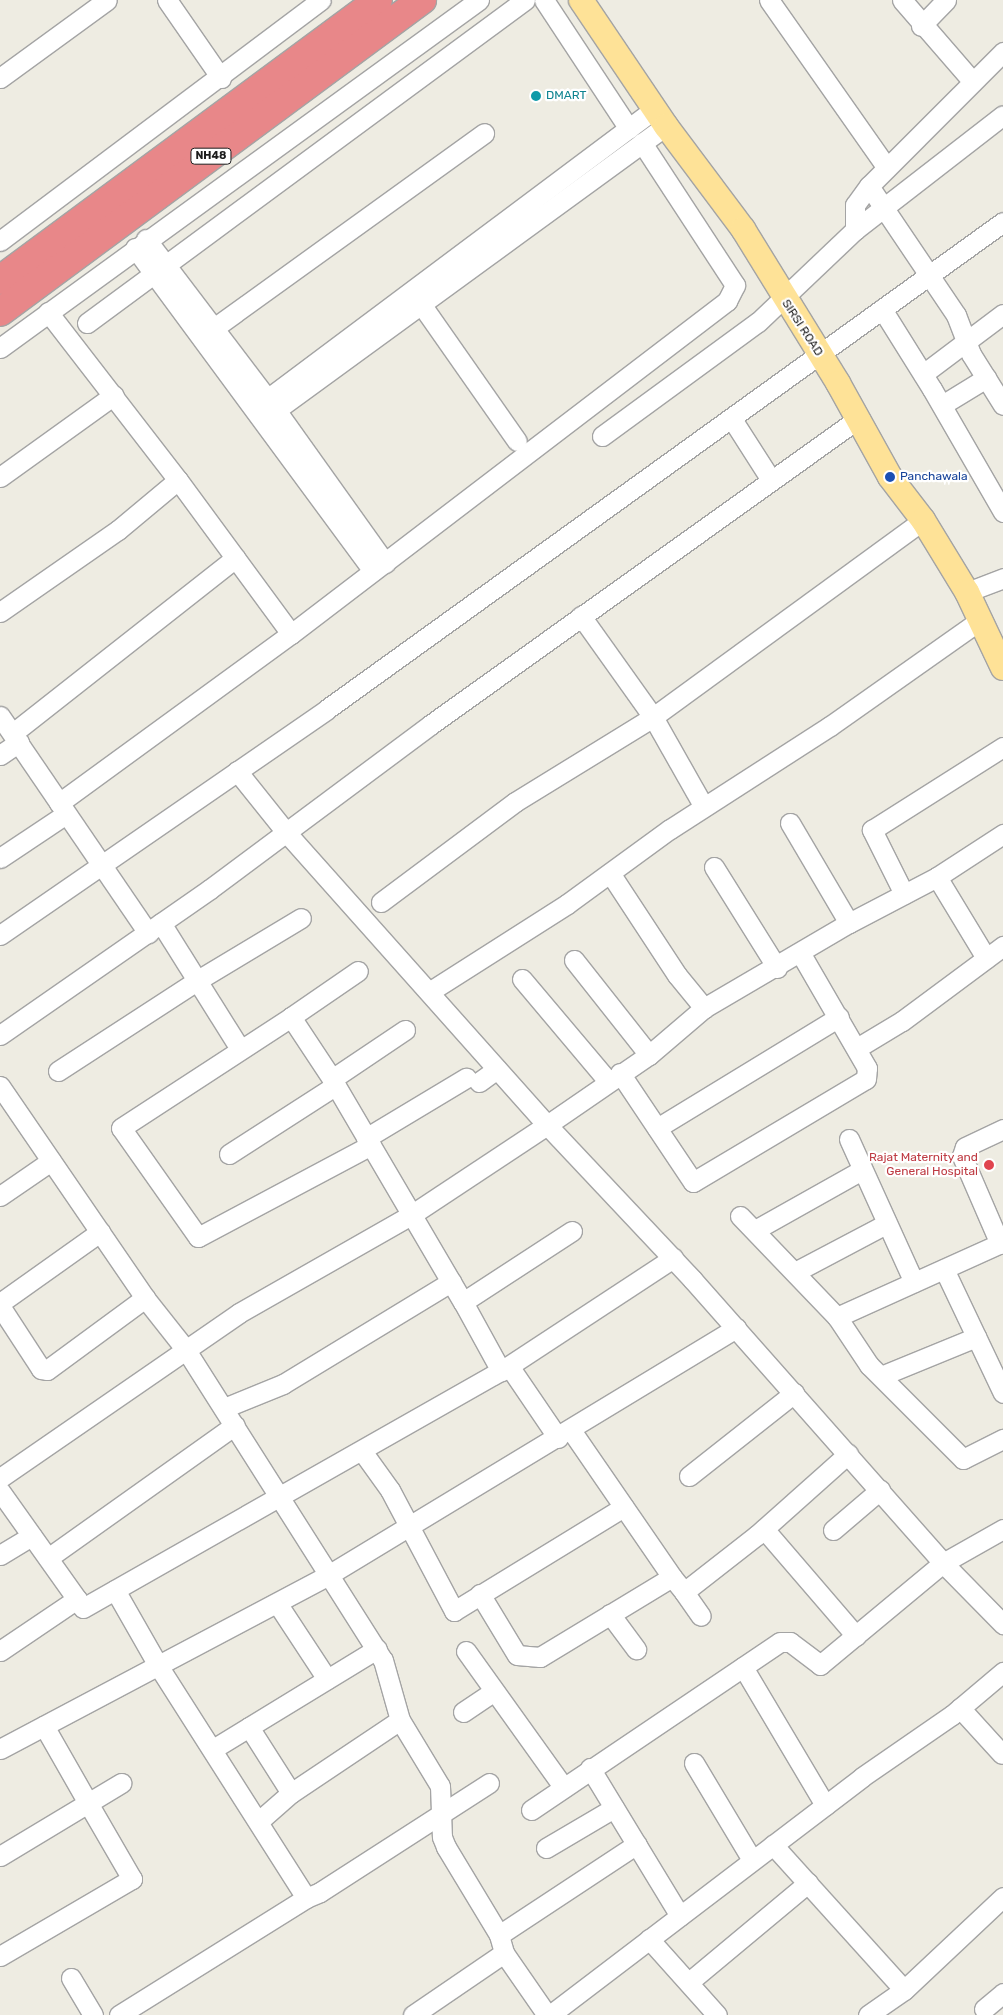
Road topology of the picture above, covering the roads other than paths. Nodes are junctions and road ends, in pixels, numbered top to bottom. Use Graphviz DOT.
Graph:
graph roads {
  1 [pos="107,0"];
  2 [pos="167,0"];
  3 [pos="321,0"];
  4 [pos="378,0"];
  5 [pos="422,0"];
  6 [pos="479,0"];
  7 [pos="525,0"];
  8 [pos="544,0"];
  9 [pos="581,0"];
  10 [pos="769,0"];
  11 [pos="902,0"];
  12 [pos="946,0"];
  13 [pos="921,26"];
  14 [pos="1003,52"];
  15 [pos="0,78"];
  16 [pos="222,78"];
  17 [pos="972,82"];
  18 [pos="1003,115"];
  19 [pos="660,118"];
  20 [pos="629,129"];
  21 [pos="484,133"];
  22 [pos="642,143"];
  23 [pos="887,168"];
  24 [pos="869,186"];
  25 [pos="884,206"];
  26 [pos="1003,222"];
  27 [pos="855,230"];
  28 [pos="0,241"];
  29 [pos="141,244"];
  30 [pos="160,270"];
  31 [pos="929,275"];
  32 [pos="0,280"];
  33 [pos="783,298"];
  34 [pos="421,304"];
  35 [pos="882,309"];
  36 [pos="0,312"];
  37 [pos="48,312"];
  38 [pos="1003,314"];
  39 [pos="87,323"];
  40 [pos="214,328"];
  41 [pos="966,342"];
  42 [pos="0,348"];
  43 [pos="819,354"];
  44 [pos="923,374"];
  45 [pos="986,378"];
  46 [pos="114,395"];
  47 [pos="272,404"];
  48 [pos="942,405"];
  49 [pos="1003,405"];
  50 [pos="859,418"];
  51 [pos="732,419"];
  52 [pos="602,436"];
  53 [pos="517,441"];
  54 [pos="0,477"];
  55 [pos="178,480"];
  56 [pos="771,480"];
  57 [pos="1003,512"];
  58 [pos="923,520"];
  59 [pos="235,558"];
  60 [pos="379,567"];
  61 [pos="1003,578"];
  62 [pos="967,592"];
  63 [pos="0,612"];
  64 [pos="581,616"];
  65 [pos="980,620"];
  66 [pos="291,634"];
  67 [pos="1003,668"];
  68 [pos="0,716"];
  69 [pos="653,716"];
  70 [pos="16,737"];
  71 [pos="1003,747"];
  72 [pos="0,755"];
  73 [pos="238,771"];
  74 [pos="704,807"];
  75 [pos="62,809"];
  76 [pos="790,823"];
  77 [pos="285,831"];
  78 [pos="1003,834"];
  79 [pos="0,858"];
  80 [pos="99,865"];
  81 [pos="714,868"];
  82 [pos="610,872"];
  83 [pos="937,877"];
  84 [pos="904,894"];
  85 [pos="381,902"];
  86 [pos="301,918"];
  87 [pos="849,923"];
  88 [pos="154,928"];
  89 [pos="0,935"];
  90 [pos="1003,946"];
  91 [pos="801,954"];
  92 [pos="986,958"];
  93 [pos="574,960"];
  94 [pos="777,968"];
  95 [pos="358,971"];
  96 [pos="522,979"];
  97 [pos="198,980"];
  98 [pos="429,992"];
  99 [pos="704,1008"];
  100 [pos="290,1017"];
  101 [pos="839,1017"];
  102 [pos="405,1030"];
  103 [pos="0,1035"];
  104 [pos="857,1048"];
  105 [pos="240,1049"];
  106 [pos="648,1055"];
  107 [pos="497,1068"];
  108 [pos="58,1071"];
  109 [pos="614,1077"];
  110 [pos="334,1082"];
  111 [pos="0,1086"];
  112 [pos="547,1125"];
  113 [pos="657,1128"];
  114 [pos="1003,1129"];
  115 [pos="849,1139"];
  116 [pos="369,1141"];
  117 [pos="229,1154"];
  118 [pos="51,1161"];
  119 [pos="862,1170"];
  120 [pos="0,1196"];
  121 [pos="411,1215"];
  122 [pos="740,1216"];
  123 [pos="886,1224"];
  124 [pos="755,1230"];
  125 [pos="572,1231"];
  126 [pos="100,1232"];
  127 [pos="1002,1243"];
  128 [pos="673,1258"];
  129 [pos="944,1269"];
  130 [pos="795,1272"];
  131 [pos="451,1282"];
  132 [pos="914,1282"];
  133 [pos="145,1298"];
  134 [pos="463,1302"];
  135 [pos="0,1305"];
  136 [pos="837,1317"];
  137 [pos="736,1328"];
  138 [pos="976,1337"];
  139 [pos="186,1350"];
  140 [pos="505,1369"];
  141 [pos="881,1376"];
  142 [pos="794,1393"];
  143 [pos="1003,1393"];
  144 [pos="224,1408"];
  145 [pos="235,1425"];
  146 [pos="564,1434"];
  147 [pos="1003,1439"];
  148 [pos="362,1451"];
  149 [pos="848,1454"];
  150 [pos="689,1476"];
  151 [pos="0,1478"];
  152 [pos="880,1490"];
  153 [pos="0,1491"];
  154 [pos="280,1496"];
  155 [pos="624,1507"];
  156 [pos="408,1528"];
  157 [pos="764,1529"];
  158 [pos="1003,1529"];
  159 [pos="833,1530"];
  160 [pos="32,1536"];
  161 [pos="0,1555"];
  162 [pos="48,1558"];
  163 [pos="943,1563"];
  164 [pos="330,1574"];
  165 [pos="672,1576"];
  166 [pos="114,1590"];
  167 [pos="684,1592"];
  168 [pos="480,1594"];
  169 [pos="77,1599"];
  170 [pos="277,1603"];
  171 [pos="610,1614"];
  172 [pos="701,1616"];
  173 [pos="1003,1624"];
  174 [pos="856,1636"];
  175 [pos="377,1649"];
  176 [pos="636,1650"];
  177 [pos="0,1651"];
  178 [pos="466,1651"];
  179 [pos="159,1667"];
  180 [pos="743,1667"];
  181 [pos="327,1680"];
  182 [pos="999,1680"];
  183 [pos="494,1691"];
  184 [pos="960,1708"];
  185 [pos="463,1712"];
  186 [pos="400,1720"];
  187 [pos="44,1726"];
  188 [pos="249,1727"];
  189 [pos="0,1749"];
  190 [pos="213,1749"];
  191 [pos="1002,1754"];
  192 [pos="694,1763"];
  193 [pos="590,1768"];
  194 [pos="121,1783"];
  195 [pos="489,1783"];
  196 [pos="564,1788"];
  197 [pos="291,1793"];
  198 [pos="88,1803"];
  199 [pos="825,1805"];
  200 [pos="614,1808"];
  201 [pos="531,1810"];
  202 [pos="443,1815"];
  203 [pos="258,1821"];
  204 [pos="637,1844"];
  205 [pos="773,1845"];
  206 [pos="546,1848"];
  207 [pos="0,1856"];
  208 [pos="752,1860"];
  209 [pos="808,1883"];
  210 [pos="1003,1897"];
  211 [pos="306,1898"];
  212 [pos="680,1916"];
  213 [pos="499,1935"];
  214 [pos="649,1939"];
  215 [pos="504,1953"];
  216 [pos="0,1956"];
  217 [pos="71,1978"];
  218 [pos="689,1982"];
  219 [pos="904,1990"];
  220 [pos="1003,1993"];
  221 [pos="984,2010"];
  222 [pos="93,2015"];
  223 [pos="119,2015"];
  224 [pos="413,2015"];
  225 [pos="548,2015"];
  226 [pos="717,2015"];
  227 [pos="868,2015"];
  1 -- 15 [label="street"];
  2 -- 16 [label="street"];
  3 -- 16 [label="street"];
  4 -- 32 [label="highway, NH48"];
  5 -- 36 [label="highway, NH48"];
  6 -- 29 [label="street"];
  7 -- 30 [label="street"];
  8 -- 20 [label="street"];
  9 -- 19 [label="main road, SIRSI ROAD"];
  10 -- 23 [label="street"];
  11 -- 13 [label="street"];
  12 -- 13 [label="street"];
  13 -- 17 [label="street"];
  14 -- 17 [label="street"];
  16 -- 28 [label="street"];
  17 -- 23 [label="street"];
  18 -- 25 [label="street"];
  19 -- 20 [label="street"];
  19 -- 22 [label="street"];
  19 -- 33 [label="main road, SIRSI ROAD"];
  20 -- 47 [label="street"];
  21 -- 40 [label="street"];
  22 -- 34 [label="street"];
  22 -- 60 [label="street"];
  23 -- 24 [label="street"];
  24 -- 25 [label="street"];
  24 -- 27 [label="street"];
  25 -- 27 [label="street"];
  25 -- 31 [label="street"];
  26 -- 31 [label="street"];
  27 -- 33 [label="street"];
  29 -- 30 [label="street"];
  29 -- 37 [label="street"];
  30 -- 39 [label="street"];
  30 -- 40 [label="street"];
  30 -- 60 [label="street"];
  31 -- 35 [label="street"];
  31 -- 41 [label="street"];
  33 -- 43 [label="main road, SIRSI ROAD"];
  33 -- 52 [label="street"];
  34 -- 47 [label="street"];
  34 -- 53 [label="street"];
  35 -- 43 [label="street"];
  35 -- 44 [label="street"];
  37 -- 42 [label="street"];
  37 -- 46 [label="street"];
  38 -- 41 [label="street"];
  40 -- 47 [label="street"];
  41 -- 44 [label="street"];
  41 -- 45 [label="street"];
  43 -- 50 [label="main road, SIRSI ROAD"];
  43 -- 51 [label="street"];
  44 -- 48 [label="street"];
  45 -- 48 [label="street"];
  45 -- 49 [label="street"];
  46 -- 54 [label="street"];
  46 -- 55 [label="street"];
  47 -- 60 [label="street"];
  48 -- 57 [label="street"];
  50 -- 56 [label="street"];
  50 -- 58 [label="main road, SIRSI ROAD"];
  51 -- 56 [label="street"];
  51 -- 73 [label="street"];
  55 -- 59 [label="street"];
  55 -- 63 [label="street"];
  56 -- 64 [label="street"];
  58 -- 62 [label="main road, SIRSI ROAD"];
  58 -- 69 [label="street"];
  59 -- 66 [label="street"];
  59 -- 70 [label="street"];
  60 -- 66 [label="street"];
  61 -- 62 [label="street"];
  62 -- 65 [label="main road, SIRSI ROAD"];
  64 -- 69 [label="street"];
  64 -- 77 [label="street"];
  65 -- 67 [label="main road, SIRSI ROAD"];
  65 -- 74 [label="street"];
  66 -- 75 [label="street"];
  68 -- 70 [label="street"];
  69 -- 74 [label="street"];
  69 -- 85 [label="street"];
  70 -- 72 [label="street"];
  70 -- 75 [label="street"];
  71 -- 84 [label="street"];
  73 -- 77 [label="street"];
  73 -- 80 [label="street"];
  74 -- 82 [label="street"];
  75 -- 79 [label="street"];
  75 -- 80 [label="street"];
  76 -- 87 [label="street"];
  77 -- 88 [label="street"];
  77 -- 98 [label="street"];
  78 -- 83 [label="street"];
  80 -- 88 [label="street"];
  80 -- 89 [label="street"];
  81 -- 94 [label="street"];
  82 -- 98 [label="street"];
  82 -- 99 [label="street"];
  83 -- 84 [label="street"];
  83 -- 92 [label="street"];
  84 -- 87 [label="street"];
  86 -- 97 [label="street"];
  87 -- 91 [label="street"];
  88 -- 97 [label="street"];
  88 -- 103 [label="street"];
  90 -- 92 [label="street"];
  91 -- 94 [label="street"];
  91 -- 101 [label="street"];
  92 -- 104 [label="street"];
  93 -- 106 [label="street"];
  94 -- 99 [label="street"];
  95 -- 100 [label="street"];
  96 -- 109 [label="street"];
  97 -- 105 [label="street"];
  97 -- 108 [label="street"];
  98 -- 107 [label="street"];
  99 -- 106 [label="street"];
  100 -- 105 [label="street"];
  100 -- 110 [label="street"];
  101 -- 104 [label="street"];
  101 -- 113 [label="street"];
  102 -- 110 [label="street"];
  104 -- 113 [label="street"];
  105 -- 116 [label="street"];
  106 -- 109 [label="street"];
  107 -- 112 [label="street"];
  107 -- 116 [label="street"];
  109 -- 112 [label="street"];
  109 -- 113 [label="street"];
  110 -- 116 [label="street"];
  110 -- 117 [label="street"];
  111 -- 118 [label="street"];
  112 -- 121 [label="street"];
  112 -- 128 [label="street"];
  114 -- 127 [label="street"];
  115 -- 119 [label="street"];
  116 -- 121 [label="street"];
  118 -- 120 [label="street"];
  118 -- 126 [label="street"];
  119 -- 123 [label="street"];
  119 -- 124 [label="street"];
  121 -- 131 [label="street"];
  121 -- 139 [label="street"];
  122 -- 124 [label="street"];
  123 -- 130 [label="street"];
  123 -- 132 [label="street"];
  124 -- 130 [label="street"];
  125 -- 134 [label="street"];
  126 -- 133 [label="street"];
  126 -- 135 [label="street"];
  127 -- 129 [label="street"];
  128 -- 137 [label="street"];
  128 -- 140 [label="street"];
  129 -- 132 [label="street"];
  129 -- 138 [label="street"];
  130 -- 136 [label="street"];
  131 -- 134 [label="street"];
  131 -- 144 [label="street"];
  132 -- 136 [label="street"];
  133 -- 135 [label="street"];
  133 -- 139 [label="street"];
  134 -- 140 [label="street"];
  136 -- 141 [label="street"];
  137 -- 142 [label="street"];
  137 -- 146 [label="street"];
  138 -- 141 [label="street"];
  138 -- 143 [label="street"];
  139 -- 144 [label="street"];
  139 -- 151 [label="street"];
  140 -- 146 [label="street"];
  140 -- 148 [label="street"];
  141 -- 147 [label="street"];
  142 -- 149 [label="street"];
  142 -- 150 [label="street"];
  144 -- 145 [label="street"];
  145 -- 154 [label="street"];
  145 -- 162 [label="street"];
  146 -- 155 [label="street"];
  146 -- 156 [label="street"];
  148 -- 154 [label="street"];
  148 -- 156 [label="street"];
  149 -- 152 [label="street"];
  149 -- 157 [label="street"];
  152 -- 159 [label="street"];
  152 -- 163 [label="street"];
  153 -- 160 [label="street"];
  154 -- 164 [label="street"];
  154 -- 166 [label="street"];
  155 -- 165 [label="street"];
  155 -- 168 [label="street"];
  156 -- 164 [label="street"];
  156 -- 168 [label="street"];
  157 -- 167 [label="street"];
  157 -- 174 [label="street"];
  158 -- 163 [label="street"];
  160 -- 161 [label="street"];
  160 -- 162 [label="street"];
  162 -- 169 [label="street"];
  163 -- 173 [label="street"];
  163 -- 174 [label="street"];
  164 -- 170 [label="street"];
  164 -- 175 [label="street"];
  165 -- 167 [label="street"];
  165 -- 171 [label="street"];
  166 -- 169 [label="street"];
  166 -- 179 [label="street"];
  167 -- 172 [label="street"];
  168 -- 171 [label="street"];
  169 -- 177 [label="street"];
  170 -- 179 [label="street"];
  170 -- 181 [label="street"];
  171 -- 176 [label="street"];
  174 -- 180 [label="street"];
  175 -- 181 [label="street"];
  175 -- 186 [label="street"];
  178 -- 183 [label="street"];
  179 -- 187 [label="street"];
  179 -- 190 [label="street"];
  180 -- 193 [label="street"];
  180 -- 199 [label="street"];
  181 -- 188 [label="street"];
  182 -- 184 [label="street"];
  183 -- 185 [label="street"];
  183 -- 196 [label="street"];
  184 -- 191 [label="street"];
  184 -- 199 [label="street"];
  186 -- 197 [label="street"];
  186 -- 202 [label="street"];
  187 -- 189 [label="street"];
  187 -- 198 [label="street"];
  188 -- 190 [label="street"];
  188 -- 197 [label="street"];
  190 -- 203 [label="street"];
  192 -- 208 [label="street"];
  193 -- 196 [label="street"];
  193 -- 200 [label="street"];
  194 -- 198 [label="street"];
  195 -- 202 [label="street"];
  196 -- 201 [label="street"];
  197 -- 203 [label="street"];
  198 -- 207 [label="street"];
  198 -- 216 [label="street"];
  199 -- 205 [label="street"];
  200 -- 204 [label="street"];
  200 -- 206 [label="street"];
  202 -- 211 [label="street"];
  202 -- 213 [label="street"];
  203 -- 211 [label="street"];
  204 -- 212 [label="street"];
  204 -- 213 [label="street"];
  205 -- 208 [label="street"];
  205 -- 209 [label="street"];
  208 -- 212 [label="street"];
  209 -- 218 [label="street"];
  209 -- 219 [label="street"];
  210 -- 219 [label="street"];
  211 -- 223 [label="street"];
  212 -- 214 [label="street"];
  213 -- 215 [label="street"];
  214 -- 218 [label="street"];
  214 -- 225 [label="street"];
  215 -- 224 [label="street"];
  215 -- 225 [label="street"];
  217 -- 222 [label="street"];
  218 -- 226 [label="street"];
  219 -- 227 [label="street"];
  220 -- 221 [label="street"];
}
